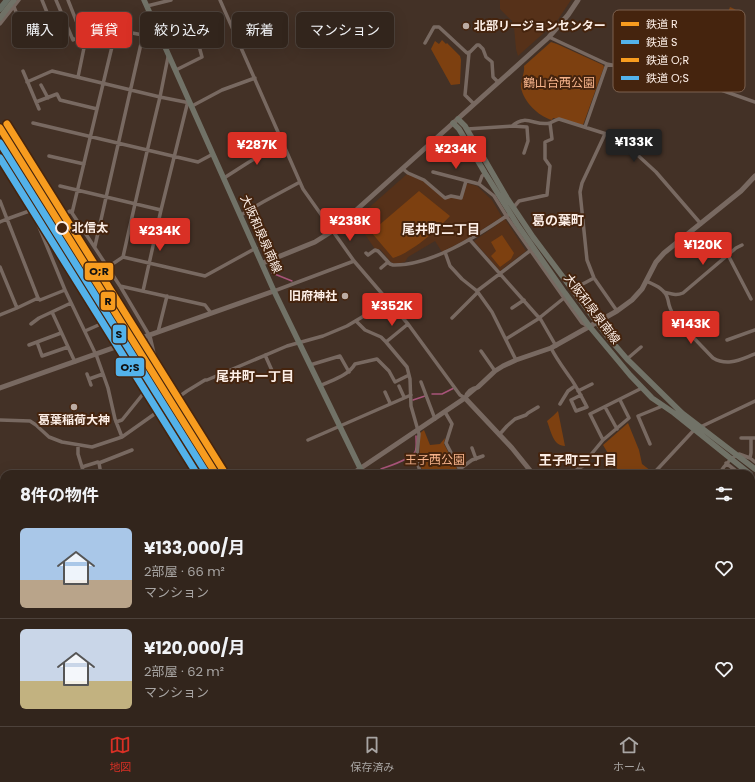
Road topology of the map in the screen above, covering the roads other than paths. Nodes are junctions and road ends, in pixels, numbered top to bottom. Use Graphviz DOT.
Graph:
graph roads {
  1 [pos="14,0"];
  2 [pos="19,0"];
  3 [pos="42,0"];
  4 [pos="56,0"];
  5 [pos="68,0"];
  6 [pos="144,0"];
  7 [pos="171,0"];
  8 [pos="220,0"];
  9 [pos="578,0"];
  10 [pos="147,6"];
  11 [pos="14,7"];
  12 [pos="16,12"];
  13 [pos="47,12"];
  14 [pos="60,12"];
  15 [pos="149,12"];
  16 [pos="0,18"];
  17 [pos="76,19"];
  18 [pos="0,24"];
  19 [pos="68,30"];
  20 [pos="140,34"];
  21 [pos="549,37"];
  22 [pos="76,38"];
  23 [pos="425,43"];
  24 [pos="84,48"];
  25 [pos="140,48"];
  26 [pos="166,48"];
  27 [pos="199,48"];
  28 [pos="469,53"];
  29 [pos="169,54"];
  30 [pos="607,64"];
  31 [pos="613,65"];
  32 [pos="176,70"];
  33 [pos="23,71"];
  34 [pos="78,77"];
  35 [pos="255,78"];
  36 [pos="27,82"];
  37 [pos="498,82"];
  38 [pos="103,83"];
  39 [pos="41,85"];
  40 [pos="131,90"];
  41 [pos="727,92"];
  42 [pos="160,97"];
  43 [pos="48,98"];
  44 [pos="36,102"];
  45 [pos="755,102"];
  46 [pos="191,104"];
  47 [pos="474,104"];
  48 [pos="39,109"];
  49 [pos="97,109"];
  50 [pos="458,119"];
  51 [pos="33,123"];
  52 [pos="453,123"];
  53 [pos="550,123"];
  54 [pos="512,126"];
  55 [pos="585,127"];
  56 [pos="467,129"];
  57 [pos="605,134"];
  58 [pos="90,136"];
  59 [pos="119,143"];
  60 [pos="284,143"];
  61 [pos="147,150"];
  62 [pos="524,153"];
  63 [pos="213,154"];
  64 [pos="49,156"];
  65 [pos="175,156"];
  66 [pos="84,164"];
  67 [pos="403,169"];
  68 [pos="16,171"];
  69 [pos="433,172"];
  70 [pos="485,173"];
  71 [pos="755,176"];
  72 [pos="224,178"];
  73 [pos="466,181"];
  74 [pos="300,182"];
  75 [pos="479,184"];
  76 [pos="60,186"];
  77 [pos="78,190"];
  78 [pos="107,197"];
  79 [pos="0,201"];
  80 [pos="135,203"];
  81 [pos="32,210"];
  82 [pos="162,210"];
  83 [pos="510,212"];
  84 [pos="72,213"];
  85 [pos="241,215"];
  86 [pos="61,217"];
  87 [pos="7,220"];
  88 [pos="0,222"];
  89 [pos="701,224"];
  90 [pos="334,230"];
  91 [pos="156,236"];
  92 [pos="470,240"];
  93 [pos="181,242"];
  94 [pos="742,245"];
  95 [pos="95,246"];
  96 [pos="256,248"];
  97 [pos="531,250"];
  98 [pos="445,252"];
  99 [pos="366,253"];
  100 [pos="728,255"];
  101 [pos="123,257"];
  102 [pos="354,261"];
  103 [pos="388,262"];
  104 [pos="263,263"];
  105 [pos="150,264"];
  106 [pos="0,267"];
  107 [pos="108,267"];
  108 [pos="381,268"];
  109 [pos="500,273"];
  110 [pos="594,278"];
  111 [pos="87,279"];
  112 [pos="646,281"];
  113 [pos="120,286"];
  114 [pos="577,287"];
  115 [pos="65,290"];
  116 [pos="274,290"];
  117 [pos="143,291"];
  118 [pos="477,291"];
  119 [pos="664,292"];
  120 [pos="167,296"];
  121 [pos="38,298"];
  122 [pos="564,298"];
  123 [pos="751,299"];
  124 [pos="524,300"];
  125 [pos="389,301"];
  126 [pos="71,302"];
  127 [pos="17,308"];
  128 [pos="512,308"];
  129 [pos="617,311"];
  130 [pos="52,312"];
  131 [pos="211,313"];
  132 [pos="0,315"];
  133 [pos="452,318"];
  134 [pos="540,318"];
  135 [pos="112,319"];
  136 [pos="356,321"];
  137 [pos="31,324"];
  138 [pos="408,324"];
  139 [pos="597,324"];
  140 [pos="590,327"];
  141 [pos="755,330"];
  142 [pos="85,331"];
  143 [pos="158,332"];
  144 [pos="61,333"];
  145 [pos="149,335"];
  146 [pos="506,339"];
  147 [pos="727,340"];
  148 [pos="37,342"];
  149 [pos="299,342"];
  150 [pos="386,342"];
  151 [pos="127,343"];
  152 [pos="29,345"];
  153 [pos="68,347"];
  154 [pos="553,347"];
  155 [pos="641,347"];
  156 [pos="481,351"];
  157 [pos="755,354"];
  158 [pos="96,355"];
  159 [pos="265,355"];
  160 [pos="627,359"];
  161 [pos="516,360"];
  162 [pos="75,362"];
  163 [pos="310,365"];
  164 [pos="495,371"];
  165 [pos="349,372"];
  166 [pos="87,374"];
  167 [pos="103,374"];
  168 [pos="274,375"];
  169 [pos="409,375"];
  170 [pos="89,379"];
  171 [pos="421,382"];
  172 [pos="592,384"];
  173 [pos="91,385"];
  174 [pos="320,386"];
  175 [pos="399,386"];
  176 [pos="575,386"];
  177 [pos="478,387"];
  178 [pos="0,388"];
  179 [pos="642,388"];
  180 [pos="578,390"];
  181 [pos="385,392"];
  182 [pos="143,394"];
  183 [pos="411,395"];
  184 [pos="581,395"];
  185 [pos="404,397"];
  186 [pos="464,398"];
  187 [pos="176,399"];
  188 [pos="620,400"];
  189 [pos="755,401"];
  190 [pos="390,403"];
  191 [pos="560,404"];
  192 [pos="663,405"];
  193 [pos="166,406"];
  194 [pos="538,407"];
  195 [pos="605,407"];
  196 [pos="445,412"];
  197 [pos="172,415"];
  198 [pos="435,419"];
  199 [pos="0,420"];
  200 [pos="116,422"];
  201 [pos="339,425"];
  202 [pos="700,427"];
  203 [pos="617,429"];
  204 [pos="418,430"];
  205 [pos="694,430"];
  206 [pos="314,431"];
  207 [pos="499,435"];
  208 [pos="706,435"];
  209 [pos="316,436"];
  210 [pos="122,437"];
  211 [pos="741,438"];
  212 [pos="753,438"];
  213 [pos="308,440"];
  214 [pos="603,440"];
  215 [pos="650,444"];
  216 [pos="78,445"];
  217 [pos="472,448"];
  218 [pos="132,450"];
  219 [pos="483,456"];
  220 [pos="755,456"];
  221 [pos="750,458"];
  222 [pos="476,459"];
  223 [pos="755,462"];
  224 [pos="99,463"];
  225 [pos="726,463"];
  226 [pos="82,467"];
  227 [pos="755,469"];
  228 [pos="83,470"];
  229 [pos="100,470"];
  230 [pos="220,470"];
  231 [pos="361,470"];
  232 [pos="362,470"];
  233 [pos="420,470"];
  234 [pos="460,470"];
  235 [pos="530,470"];
  236 [pos="577,470"];
  237 [pos="658,470"];
  238 [pos="722,470"];
  239 [pos="735,470"];
  240 [pos="745,470"];
  1 -- 16 [label="main road"];
  2 -- 11 [label="street"];
  3 -- 13 [label="street"];
  4 -- 14 [label="street"];
  5 -- 17 [label="street"];
  6 -- 10 [label="main road, 大阪和泉泉南線"];
  7 -- 10 [label="street"];
  8 -- 35 [label="street"];
  9 -- 21 [label="street"];
  10 -- 15 [label="main road, 大阪和泉泉南線"];
  11 -- 12 [label="street"];
  11 -- 18 [label="street"];
  19 -- 22 [label="street"];
  20 -- 38 [label="street"];
  21 -- 30 [label="street"];
  21 -- 37 [label="street"];
  23 -- 28 [label="street"];
  24 -- 34 [label="street"];
  25 -- 40 [label="street"];
  26 -- 29 [label="main road, 大阪和泉泉南線"];
  27 -- 32 [label="street"];
  28 -- 37 [label="street"];
  28 -- 47 [label="street"];
  29 -- 32 [label="main road, 大阪和泉泉南線"];
  29 -- 42 [label="street"];
  30 -- 31 [label="street"];
  30 -- 55 [label="street"];
  32 -- 46 [label="main road, 大阪和泉泉南線"];
  33 -- 36 [label="street"];
  34 -- 36 [label="street"];
  34 -- 38 [label="street"];
  35 -- 46 [label="street"];
  35 -- 60 [label="street"];
  36 -- 44 [label="street"];
  37 -- 47 [label="street"];
  38 -- 40 [label="street"];
  38 -- 49 [label="street"];
  39 -- 43 [label="street"];
  40 -- 42 [label="street"];
  40 -- 59 [label="street"];
  41 -- 45 [label="street"];
  42 -- 46 [label="street"];
  42 -- 61 [label="street"];
  43 -- 44 [label="street"];
  43 -- 49 [label="street"];
  44 -- 48 [label="street"];
  46 -- 63 [label="main road, 大阪和泉泉南線"];
  46 -- 65 [label="street"];
  47 -- 50 [label="street"];
  49 -- 58 [label="street"];
  50 -- 52 [label="street"];
  50 -- 56 [label="main road, 大阪和泉泉南線"];
  51 -- 58 [label="street"];
  52 -- 67 [label="street"];
  52 -- 70 [label="main road, 大阪和泉泉南線"];
  53 -- 54 [label="street"];
  53 -- 55 [label="street"];
  53 -- 83 [label="street"];
  54 -- 56 [label="street"];
  54 -- 62 [label="street"];
  55 -- 57 [label="street"];
  56 -- 83 [label="main road, 大阪和泉泉南線"];
  57 -- 89 [label="street"];
  57 -- 110 [label="street"];
  58 -- 59 [label="street"];
  58 -- 66 [label="street"];
  59 -- 61 [label="street"];
  59 -- 78 [label="street"];
  60 -- 72 [label="street"];
  60 -- 74 [label="street"];
  61 -- 65 [label="street"];
  61 -- 80 [label="street"];
  63 -- 65 [label="street"];
  63 -- 72 [label="main road, 大阪和泉泉南線"];
  64 -- 66 [label="street"];
  65 -- 82 [label="street"];
  66 -- 77 [label="street"];
  67 -- 73 [label="street"];
  67 -- 90 [label="street"];
  68 -- 81 [label="street"];
  69 -- 73 [label="street"];
  70 -- 75 [label="street"];
  70 -- 83 [label="main road, 大阪和泉泉南線"];
  71 -- 89 [label="street"];
  72 -- 85 [label="main road, 大阪和泉泉南線"];
  73 -- 75 [label="street"];
  74 -- 85 [label="street"];
  74 -- 90 [label="street"];
  75 -- 83 [label="street"];
  76 -- 77 [label="street"];
  77 -- 78 [label="street"];
  77 -- 84 [label="street"];
  78 -- 80 [label="street"];
  78 -- 95 [label="street"];
  79 -- 87 [label="street"];
  80 -- 82 [label="street"];
  80 -- 101 [label="street"];
  81 -- 87 [label="street"];
  81 -- 115 [label="street"];
  82 -- 91 [label="street"];
  83 -- 92 [label="street"];
  83 -- 97 [label="street"];
  83 -- 139 [label="main road, 大阪和泉泉南線"];
  83 -- 140 [label="main road, 大阪和泉泉南線"];
  84 -- 86 [label="street"];
  84 -- 95 [label="street"];
  85 -- 96 [label="main road, 大阪和泉泉南線"];
  87 -- 88 [label="street"];
  87 -- 121 [label="street"];
  89 -- 112 [label="street"];
  90 -- 102 [label="street"];
  90 -- 104 [label="street"];
  91 -- 93 [label="street"];
  91 -- 105 [label="street"];
  92 -- 98 [label="street"];
  92 -- 109 [label="street"];
  94 -- 100 [label="street"];
  95 -- 107 [label="street"];
  96 -- 104 [label="main road, 大阪和泉泉南線"];
  96 -- 105 [label="street"];
  97 -- 109 [label="street"];
  97 -- 122 [label="street"];
  98 -- 103 [label="street"];
  98 -- 118 [label="street"];
  99 -- 103 [label="street"];
  100 -- 119 [label="street"];
  100 -- 123 [label="street"];
  101 -- 105 [label="street"];
  101 -- 107 [label="street"];
  102 -- 116 [label="street"];
  102 -- 125 [label="street"];
  103 -- 108 [label="street"];
  104 -- 116 [label="main road, 大阪和泉泉南線"];
  105 -- 117 [label="street"];
  106 -- 127 [label="street"];
  107 -- 113 [label="street"];
  109 -- 118 [label="street"];
  109 -- 124 [label="street"];
  110 -- 114 [label="street"];
  110 -- 129 [label="street"];
  111 -- 135 [label="street"];
  112 -- 119 [label="street"];
  112 -- 129 [label="street"];
  113 -- 117 [label="street"];
  113 -- 145 [label="street"];
  115 -- 121 [label="street"];
  115 -- 126 [label="street"];
  116 -- 131 [label="street"];
  116 -- 149 [label="main road, 大阪和泉泉南線"];
  117 -- 120 [label="street"];
  118 -- 133 [label="street"];
  118 -- 146 [label="street"];
  119 -- 157 [label="street"];
  120 -- 131 [label="street"];
  120 -- 143 [label="street"];
  121 -- 127 [label="street"];
  122 -- 134 [label="street"];
  122 -- 140 [label="street"];
  124 -- 128 [label="street"];
  124 -- 134 [label="street"];
  125 -- 136 [label="street"];
  125 -- 138 [label="street"];
  126 -- 130 [label="street"];
  126 -- 142 [label="street"];
  127 -- 132 [label="street"];
  129 -- 139 [label="street"];
  130 -- 137 [label="street"];
  130 -- 144 [label="street"];
  131 -- 143 [label="street"];
  134 -- 146 [label="street"];
  134 -- 154 [label="street"];
  135 -- 142 [label="street"];
  135 -- 151 [label="street"];
  136 -- 149 [label="street"];
  136 -- 150 [label="street"];
  138 -- 150 [label="street"];
  138 -- 186 [label="street"];
  139 -- 140 [label="street"];
  139 -- 160 [label="main road, 大阪和泉泉南線"];
  140 -- 154 [label="street"];
  140 -- 179 [label="main road, 大阪和泉泉南線"];
  141 -- 147 [label="street"];
  142 -- 158 [label="street"];
  143 -- 145 [label="street"];
  144 -- 148 [label="street"];
  144 -- 153 [label="street"];
  145 -- 151 [label="street"];
  145 -- 187 [label="street"];
  146 -- 161 [label="street"];
  148 -- 152 [label="street"];
  148 -- 153 [label="street"];
  149 -- 159 [label="street"];
  149 -- 163 [label="main road, 大阪和泉泉南線"];
  150 -- 169 [label="street"];
  151 -- 158 [label="street"];
  153 -- 162 [label="street"];
  154 -- 161 [label="street"];
  154 -- 176 [label="street"];
  155 -- 160 [label="street"];
  156 -- 164 [label="street"];
  158 -- 162 [label="street"];
  158 -- 167 [label="street"];
  159 -- 168 [label="street"];
  159 -- 187 [label="street"];
  160 -- 202 [label="main road, 大阪和泉泉南線"];
  161 -- 164 [label="street"];
  162 -- 178 [label="street"];
  163 -- 165 [label="street"];
  163 -- 174 [label="main road, 大阪和泉泉南線"];
  164 -- 177 [label="street"];
  165 -- 169 [label="street"];
  165 -- 174 [label="street"];
  166 -- 170 [label="street"];
  167 -- 170 [label="street"];
  167 -- 200 [label="street"];
  169 -- 183 [label="street"];
  170 -- 173 [label="street"];
  171 -- 198 [label="street"];
  172 -- 180 [label="street"];
  174 -- 201 [label="main road, 大阪和泉泉南線"];
  175 -- 185 [label="street"];
  176 -- 180 [label="street"];
  176 -- 191 [label="street"];
  177 -- 186 [label="street"];
  179 -- 188 [label="street"];
  179 -- 192 [label="main road, 大阪和泉泉南線"];
  180 -- 184 [label="street"];
  181 -- 190 [label="street"];
  182 -- 200 [label="street"];
  183 -- 185 [label="street"];
  183 -- 204 [label="street"];
  184 -- 184 [label="street"];
  185 -- 190 [label="street"];
  186 -- 196 [label="street"];
  186 -- 207 [label="street"];
  187 -- 193 [label="street"];
  187 -- 230 [label="street"];
  188 -- 195 [label="street"];
  188 -- 203 [label="street"];
  189 -- 202 [label="street"];
  190 -- 201 [label="street"];
  192 -- 205 [label="main road, 大阪和泉泉南線"];
  192 -- 215 [label="street"];
  193 -- 197 [label="street"];
  193 -- 210 [label="street"];
  194 -- 207 [label="street"];
  195 -- 203 [label="street"];
  195 -- 214 [label="street"];
  196 -- 198 [label="street"];
  196 -- 234 [label="street"];
  198 -- 204 [label="street"];
  199 -- 216 [label="street"];
  200 -- 210 [label="street"];
  201 -- 209 [label="street"];
  201 -- 231 [label="main road, 大阪和泉泉南線"];
  202 -- 205 [label="street"];
  202 -- 208 [label="main road, 大阪和泉泉南線"];
  203 -- 214 [label="street"];
  204 -- 232 [label="street"];
  204 -- 233 [label="street"];
  205 -- 208 [label="main road, 大阪和泉泉南線"];
  205 -- 237 [label="street"];
  206 -- 209 [label="street"];
  207 -- 235 [label="street"];
  208 -- 227 [label="main road, 大阪和泉泉南線"];
  208 -- 240 [label="main road, 大阪和泉泉南線"];
  209 -- 213 [label="street"];
  210 -- 216 [label="street"];
  211 -- 212 [label="street"];
  212 -- 221 [label="street"];
  214 -- 236 [label="street"];
  216 -- 226 [label="street"];
  217 -- 222 [label="street"];
  218 -- 224 [label="street"];
  219 -- 222 [label="street"];
  220 -- 221 [label="street"];
  221 -- 223 [label="street"];
  221 -- 225 [label="street"];
  222 -- 234 [label="street"];
  224 -- 226 [label="street"];
  224 -- 229 [label="street"];
  225 -- 238 [label="street"];
  225 -- 239 [label="street"];
  226 -- 228 [label="street"];
}
